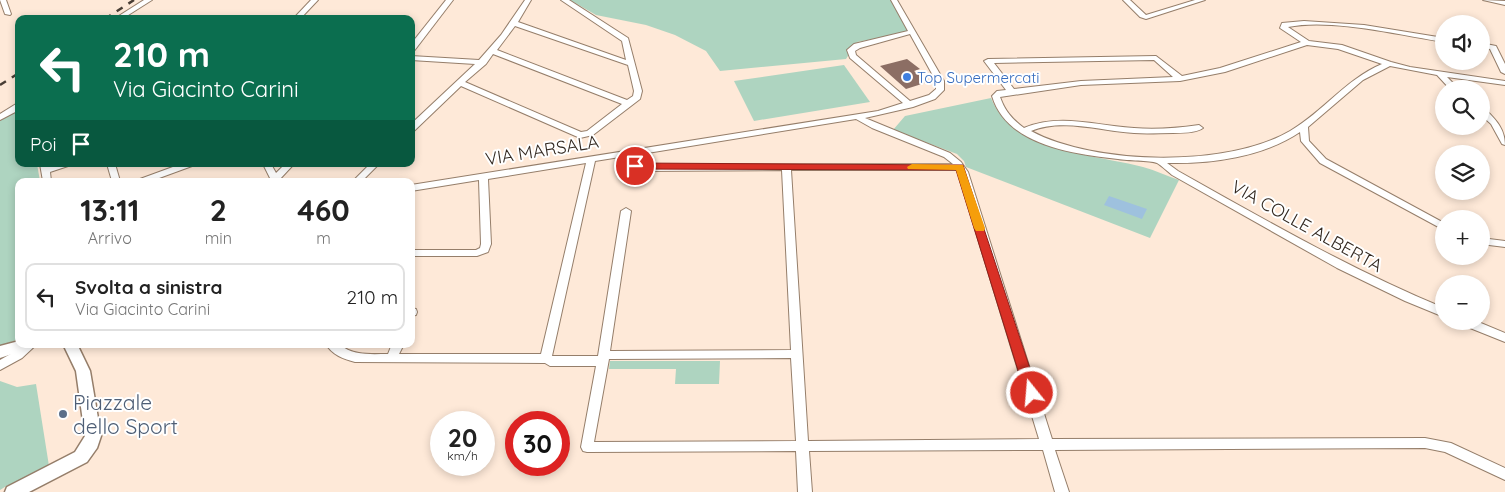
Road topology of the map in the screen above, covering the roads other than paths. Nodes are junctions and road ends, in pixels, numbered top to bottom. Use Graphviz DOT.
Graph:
graph roads {
  1 [pos="3,0"];
  2 [pos="149,0"];
  3 [pos="315,0"];
  4 [pos="450,0"];
  5 [pos="528,0"];
  6 [pos="564,0"];
  7 [pos="894,0"];
  8 [pos="1126,0"];
  9 [pos="1202,0"];
  10 [pos="1486,0"];
  11 [pos="1505,3"];
  12 [pos="8,14"];
  13 [pos="124,15"];
  14 [pos="300,15"];
  15 [pos="514,23"];
  16 [pos="911,32"];
  17 [pos="1435,39"];
  18 [pos="1307,43"];
  19 [pos="415,44"];
  20 [pos="1490,47"];
  21 [pos="493,52"];
  22 [pos="415,58"];
  23 [pos="483,62"];
  24 [pos="631,64"];
  25 [pos="1389,64"];
  26 [pos="1505,72"];
  27 [pos="1438,73"];
  28 [pos="1180,79"];
  29 [pos="1445,80"];
  30 [pos="1505,83"];
  31 [pos="460,84"];
  32 [pos="1010,91"];
  33 [pos="628,104"];
  34 [pos="910,105"];
  35 [pos="15,109"];
  36 [pos="856,116"];
  37 [pos="0,118"];
  38 [pos="416,119"];
  39 [pos="1490,119"];
  40 [pos="1304,126"];
  41 [pos="1199,128"];
  42 [pos="1024,131"];
  43 [pos="1505,142"];
  44 [pos="622,154"];
  45 [pos="591,159"];
  46 [pos="1158,160"];
  47 [pos="182,167"];
  48 [pos="287,167"];
  49 [pos="372,167"];
  50 [pos="786,167"];
  51 [pos="960,167"];
  52 [pos="483,177"];
  53 [pos="151,178"];
  54 [pos="275,178"];
  55 [pos="360,178"];
  56 [pos="415,187"];
  57 [pos="626,211"];
  58 [pos="1435,222"];
  59 [pos="1490,242"];
  60 [pos="1505,244"];
  61 [pos="415,253"];
  62 [pos="1435,309"];
  63 [pos="1486,330"];
  64 [pos="1505,338"];
  65 [pos="15,347"];
  66 [pos="26,348"];
  67 [pos="69,348"];
  68 [pos="337,348"];
  69 [pos="396,348"];
  70 [pos="0,352"];
  71 [pos="797,354"];
  72 [pos="391,358"];
  73 [pos="603,358"];
  74 [pos="546,359"];
  75 [pos="0,365"];
  76 [pos="1048,446"];
  77 [pos="802,447"];
  78 [pos="1505,474"];
  79 [pos="13,492"];
  80 [pos="805,492"];
  81 [pos="1062,492"];
  1 -- 12 [label="street"];
  2 -- 13 [label="street"];
  3 -- 14 [label="street"];
  4 -- 19 [label="street"];
  5 -- 15 [label="street"];
  6 -- 24 [label="street"];
  7 -- 16 [label="street"];
  8 -- 9 [label="street"];
  10 -- 11 [label="street"];
  15 -- 21 [label="street"];
  15 -- 24 [label="street"];
  16 -- 34 [label="street, VIA MARSALA"];
  16 -- 34 [label="street"];
  17 -- 18 [label="street"];
  18 -- 25 [label="street"];
  18 -- 28 [label="street"];
  20 -- 26 [label="street"];
  21 -- 23 [label="street"];
  21 -- 33 [label="street"];
  22 -- 23 [label="street"];
  23 -- 31 [label="street"];
  24 -- 33 [label="street"];
  25 -- 27 [label="street"];
  25 -- 40 [label="street"];
  27 -- 29 [label="street"];
  27 -- 30 [label="street"];
  28 -- 32 [label="street"];
  28 -- 32 [label="street"];
  31 -- 33 [label="street"];
  31 -- 38 [label="street"];
  32 -- 42 [label="street"];
  34 -- 36 [label="street, VIA MARSALA"];
  35 -- 37 [label="street"];
  36 -- 44 [label="street, VIA MARSALA"];
  36 -- 51 [label="street"];
  39 -- 43 [label="street"];
  40 -- 46 [label="street"];
  40 -- 58 [label="street"];
  41 -- 42 [label="street"];
  42 -- 46 [label="street"];
  44 -- 45 [label="street, VIA MARSALA"];
  44 -- 50 [label="street"];
  45 -- 52 [label="street, VIA MARSALA"];
  45 -- 74 [label="street"];
  46 -- 62 [label="street, VIA COLLE ALBERTA"];
  47 -- 53 [label="street"];
  48 -- 54 [label="street"];
  49 -- 55 [label="street"];
  50 -- 51 [label="street"];
  50 -- 71 [label="street"];
  51 -- 76 [label="street"];
  52 -- 56 [label="street, VIA MARSALA"];
  52 -- 61 [label="street"];
  57 -- 73 [label="street"];
  59 -- 60 [label="street"];
  63 -- 64 [label="street"];
  65 -- 70 [label="street"];
  66 -- 75 [label="street"];
  67 -- 79 [label="street"];
  68 -- 72 [label="street"];
  69 -- 72 [label="street"];
  71 -- 73 [label="street"];
  71 -- 77 [label="street"];
  72 -- 74 [label="street"];
  73 -- 74 [label="street"];
  73 -- 77 [label="street"];
  76 -- 77 [label="street"];
  76 -- 78 [label="street"];
  76 -- 81 [label="street"];
  77 -- 80 [label="street"];
}
